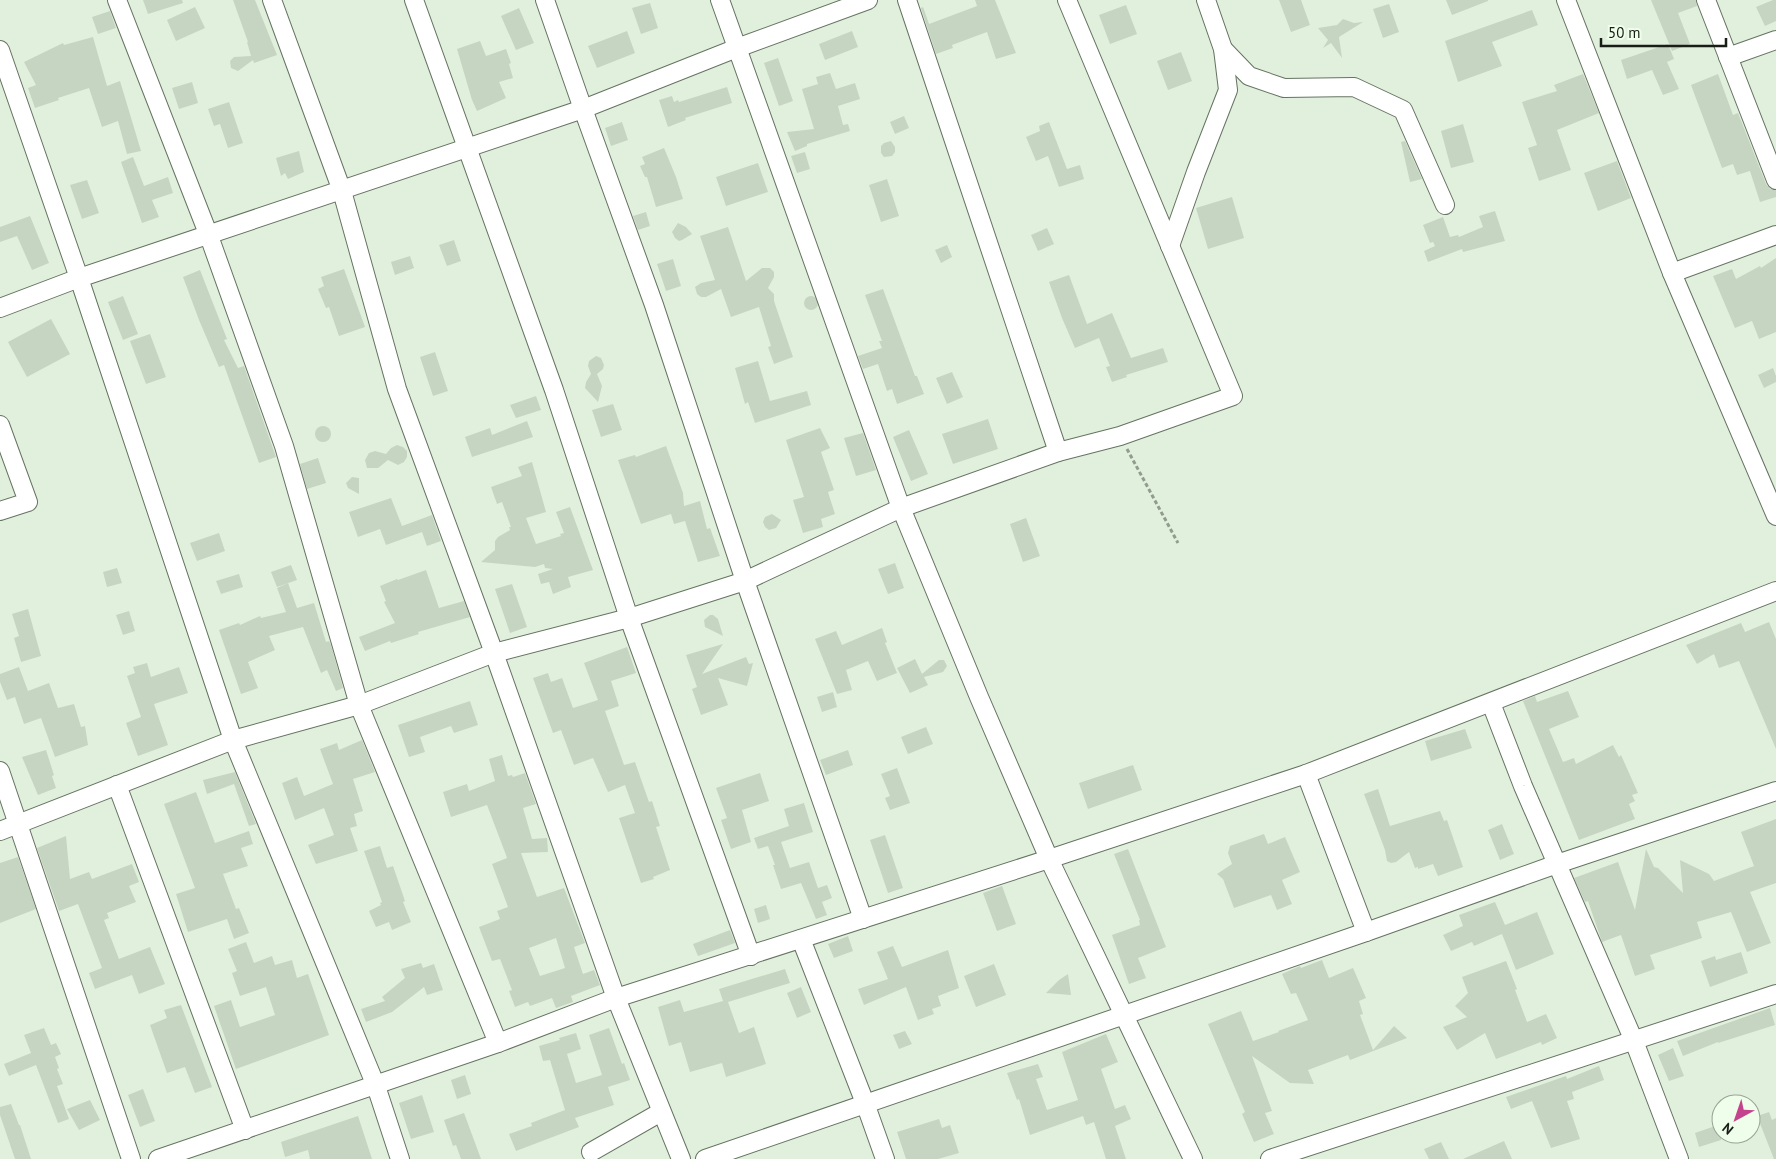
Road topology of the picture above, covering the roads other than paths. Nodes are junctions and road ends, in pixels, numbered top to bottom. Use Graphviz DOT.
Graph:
graph roads {
  1 [pos="116,0"];
  2 [pos="272,0"];
  3 [pos="414,0"];
  4 [pos="545,0"];
  5 [pos="720,0"];
  6 [pos="868,0"];
  7 [pos="907,0"];
  8 [pos="1067,0"];
  9 [pos="1206,0"];
  10 [pos="1566,0"];
  11 [pos="1706,0"];
  12 [pos="1776,40"];
  13 [pos="737,48"];
  14 [pos="1223,48"];
  15 [pos="0,50"];
  16 [pos="1728,57"];
  17 [pos="583,109"];
  18 [pos="467,149"];
  19 [pos="1776,180"];
  20 [pos="342,191"];
  21 [pos="1444,205"];
  22 [pos="1776,235"];
  23 [pos="209,236"];
  24 [pos="1170,246"];
  25 [pos="1672,273"];
  26 [pos="79,278"];
  27 [pos="0,308"];
  28 [pos="0,425"];
  29 [pos="1058,452"];
  30 [pos="901,508"];
  31 [pos="0,511"];
  32 [pos="1776,516"];
  33 [pos="746,581"];
  34 [pos="1776,592"];
  35 [pos="629,618"];
  36 [pos="494,654"];
  37 [pos="1491,703"];
  38 [pos="359,706"];
  39 [pos="233,740"];
  40 [pos="0,771"];
  41 [pos="1306,774"];
  42 [pos="117,785"];
  43 [pos="1776,790"];
  44 [pos="18,823"];
  45 [pos="0,831"];
  46 [pos="1050,859"];
  47 [pos="1557,864"];
  48 [pos="863,919"];
  49 [pos="1366,932"];
  50 [pos="801,939"];
  51 [pos="750,956"];
  52 [pos="1776,994"];
  53 [pos="616,998"];
  54 [pos="1124,1016"];
  55 [pos="1634,1041"];
  56 [pos="498,1043"];
  57 [pos="376,1086"];
  58 [pos="865,1103"];
  59 [pos="661,1112"];
  60 [pos="245,1130"];
  61 [pos="591,1152"];
  62 [pos="131,1159"];
  63 [pos="158,1159"];
  64 [pos="400,1159"];
  65 [pos="681,1159"];
  66 [pos="705,1159"];
  67 [pos="885,1159"];
  68 [pos="1193,1159"];
  69 [pos="1270,1159"];
  70 [pos="1679,1159"];
  1 -- 23 [label="street"];
  2 -- 20 [label="street"];
  3 -- 18 [label="street"];
  4 -- 17 [label="street"];
  5 -- 13 [label="street"];
  6 -- 13 [label="street"];
  7 -- 29 [label="street"];
  8 -- 24 [label="street"];
  9 -- 14 [label="street"];
  10 -- 25 [label="street"];
  11 -- 16 [label="street"];
  12 -- 16 [label="street"];
  13 -- 17 [label="street"];
  13 -- 30 [label="street"];
  14 -- 21 [label="street"];
  14 -- 24 [label="street"];
  15 -- 26 [label="street"];
  16 -- 19 [label="street"];
  17 -- 18 [label="street"];
  17 -- 33 [label="street"];
  18 -- 20 [label="street"];
  18 -- 35 [label="street"];
  20 -- 23 [label="street"];
  20 -- 36 [label="street"];
  22 -- 25 [label="street"];
  23 -- 26 [label="street"];
  23 -- 38 [label="street"];
  24 -- 29 [label="street"];
  25 -- 32 [label="street"];
  26 -- 27 [label="street"];
  26 -- 39 [label="street"];
  28 -- 31 [label="street"];
  29 -- 30 [label="street"];
  30 -- 33 [label="street"];
  30 -- 46 [label="street"];
  33 -- 35 [label="street"];
  33 -- 48 [label="street"];
  34 -- 37 [label="street"];
  35 -- 36 [label="street"];
  35 -- 51 [label="street"];
  36 -- 38 [label="street"];
  36 -- 53 [label="street"];
  37 -- 41 [label="street"];
  37 -- 47 [label="street"];
  38 -- 39 [label="street"];
  38 -- 56 [label="street"];
  39 -- 42 [label="street"];
  39 -- 57 [label="street"];
  40 -- 44 [label="street"];
  41 -- 46 [label="street"];
  41 -- 49 [label="street"];
  42 -- 44 [label="street"];
  42 -- 60 [label="street"];
  43 -- 47 [label="street"];
  44 -- 45 [label="street"];
  44 -- 62 [label="street"];
  46 -- 48 [label="street"];
  46 -- 54 [label="street"];
  47 -- 49 [label="street"];
  47 -- 55 [label="street"];
  48 -- 50 [label="street"];
  49 -- 54 [label="street"];
  50 -- 51 [label="street"];
  50 -- 58 [label="street"];
  51 -- 53 [label="street"];
  52 -- 55 [label="street"];
  53 -- 56 [label="street"];
  53 -- 59 [label="street"];
  54 -- 58 [label="street"];
  54 -- 68 [label="street"];
  55 -- 69 [label="street"];
  55 -- 70 [label="street"];
  56 -- 57 [label="street"];
  57 -- 60 [label="street"];
  57 -- 64 [label="street"];
  58 -- 66 [label="street"];
  58 -- 67 [label="street"];
  59 -- 61 [label="street"];
  59 -- 65 [label="street"];
  60 -- 63 [label="street"];
}
